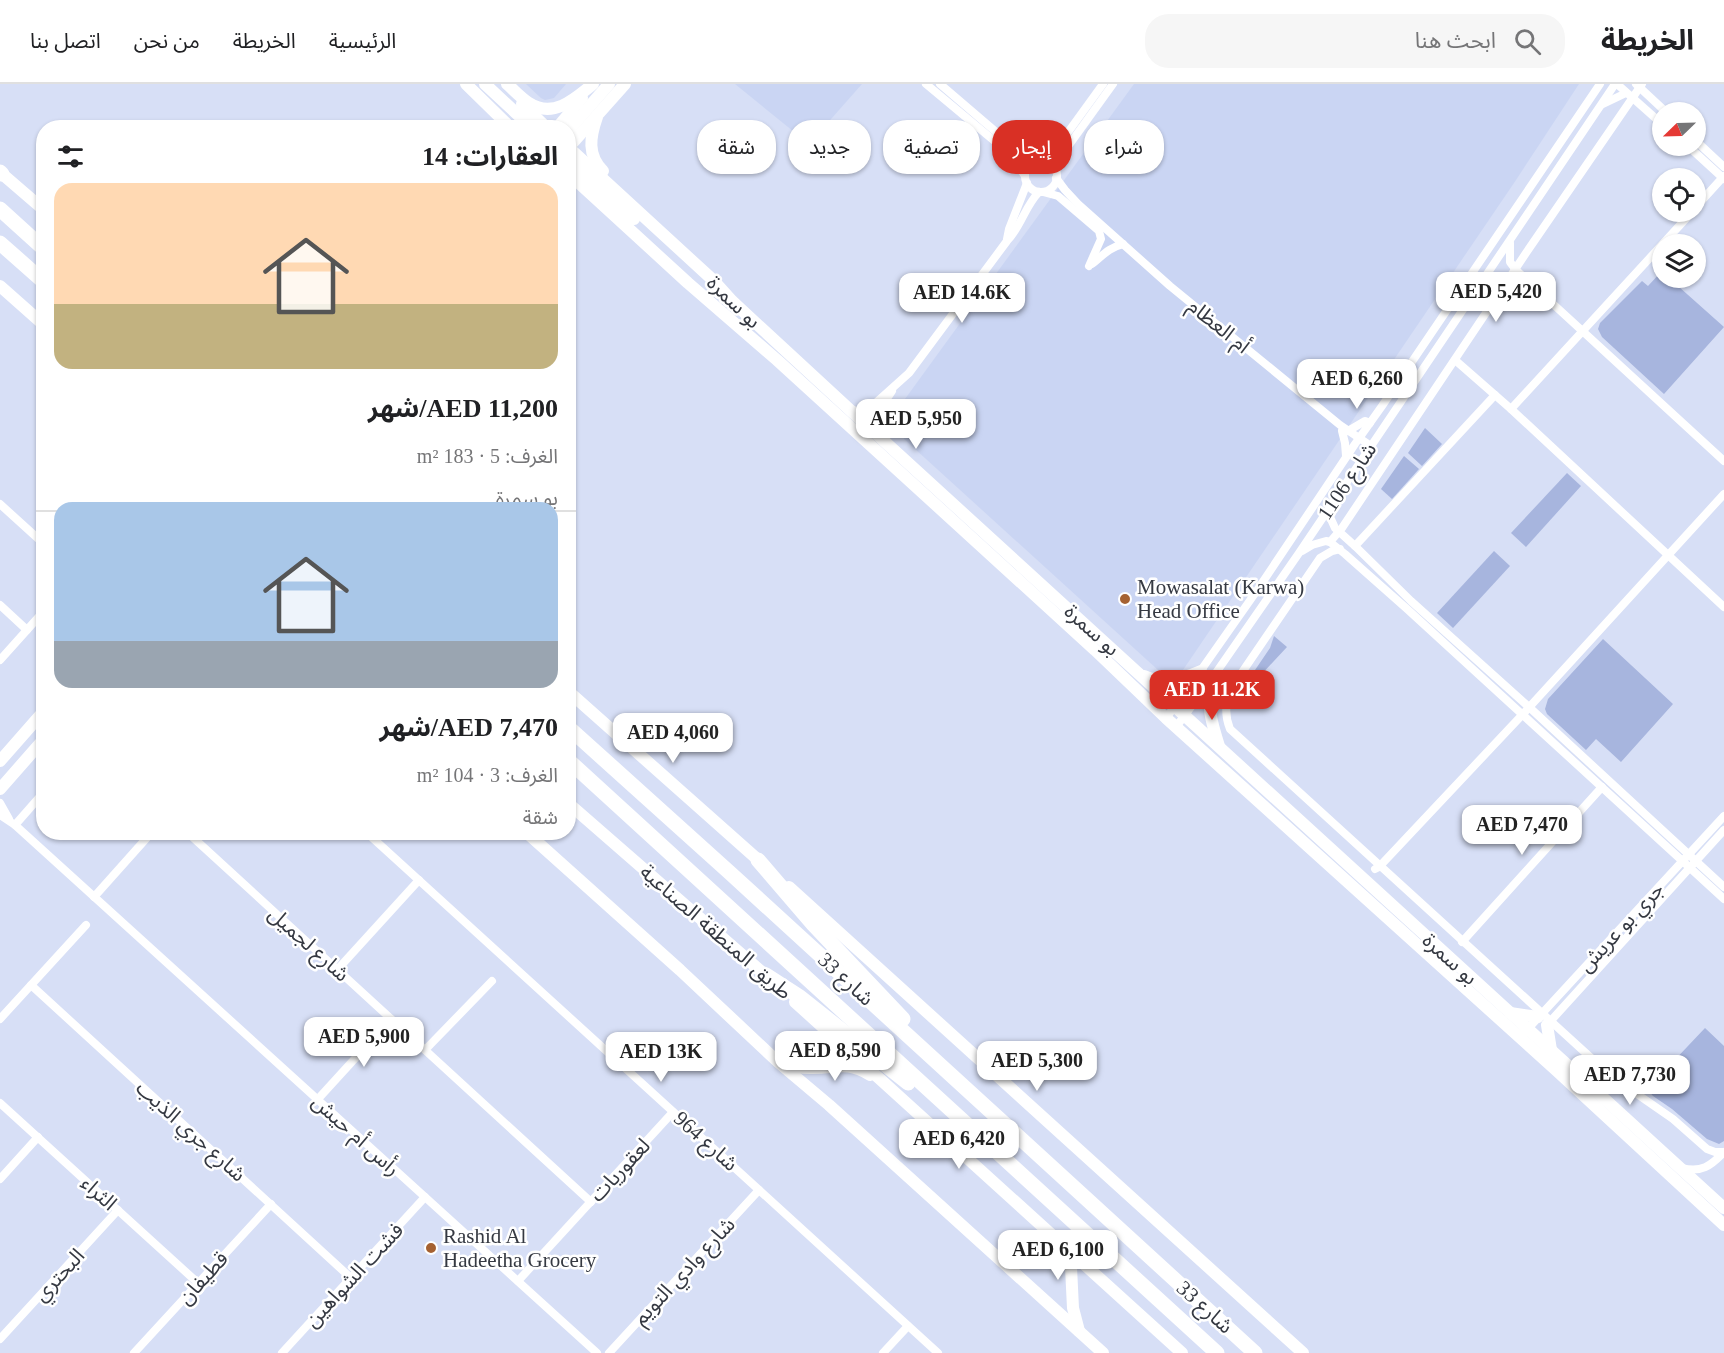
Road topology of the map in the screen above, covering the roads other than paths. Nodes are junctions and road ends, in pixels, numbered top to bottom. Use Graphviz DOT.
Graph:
graph roads {
  1 [pos="466,84"];
  2 [pos="474,84"];
  3 [pos="485,84"];
  4 [pos="500,84"];
  5 [pos="507,84"];
  6 [pos="594,84"];
  7 [pos="609,84"];
  8 [pos="625,84"];
  9 [pos="926,84"];
  10 [pos="940,84"];
  11 [pos="1103,84"];
  12 [pos="1113,84"];
  13 [pos="1600,84"];
  14 [pos="1616,84"];
  15 [pos="1640,85"];
  16 [pos="1629,95"];
  17 [pos="1656,102"];
  18 [pos="1600,106"];
  19 [pos="1652,115"];
  20 [pos="597,117"];
  21 [pos="503,120"];
  22 [pos="512,120"];
  23 [pos="523,120"];
  24 [pos="539,120"];
  25 [pos="564,120"];
  26 [pos="576,122"];
  27 [pos="1072,127"];
  28 [pos="992,128"];
  29 [pos="576,140"];
  30 [pos="1706,150"];
  31 [pos="576,154"];
  32 [pos="1699,156"];
  33 [pos="576,167"];
  34 [pos="1724,167"];
  35 [pos="1,172"];
  36 [pos="1027,174"];
  37 [pos="1056,175"];
  38 [pos="1724,178"];
  39 [pos="1026,179"];
  40 [pos="576,180"];
  41 [pos="576,190"];
  42 [pos="1041,192"];
  43 [pos="593,196"];
  44 [pos="1706,197"];
  45 [pos="36,203"];
  46 [pos="0,209"];
  47 [pos="1683,222"];
  48 [pos="1511,238"];
  49 [pos="1007,241"];
  50 [pos="36,242"];
  51 [pos="0,243"];
  52 [pos="1123,244"];
  53 [pos="676,247"];
  54 [pos="1516,270"];
  55 [pos="36,275"];
  56 [pos="0,286"];
  57 [pos="732,301"];
  58 [pos="36,318"];
  59 [pos="1583,330"];
  60 [pos="1455,360"];
  61 [pos="894,388"];
  62 [pos="1495,395"];
  63 [pos="1511,409"];
  64 [pos="850,410"];
  65 [pos="1370,423"];
  66 [pos="1345,431"];
  67 [pos="875,432"];
  68 [pos="1357,441"];
  69 [pos="1369,449"];
  70 [pos="1346,457"];
  71 [pos="1724,461"];
  72 [pos="1724,494"];
  73 [pos="0,504"];
  74 [pos="1332,505"];
  75 [pos="1339,532"];
  76 [pos="36,537"];
  77 [pos="1330,542"];
  78 [pos="1355,546"];
  79 [pos="1340,549"];
  80 [pos="1299,553"];
  81 [pos="1668,556"];
  82 [pos="0,605"];
  83 [pos="1724,607"];
  84 [pos="36,620"];
  85 [pos="27,630"];
  86 [pos="0,660"];
  87 [pos="1201,671"];
  88 [pos="1138,672"];
  89 [pos="1211,680"];
  90 [pos="576,698"];
  91 [pos="1526,710"];
  92 [pos="1180,712"];
  93 [pos="1166,718"];
  94 [pos="36,720"];
  95 [pos="1176,727"];
  96 [pos="576,734"];
  97 [pos="1220,747"];
  98 [pos="36,748"];
  99 [pos="0,761"];
  100 [pos="576,767"];
  101 [pos="1602,787"];
  102 [pos="0,789"];
  103 [pos="36,800"];
  104 [pos="0,803"];
  105 [pos="576,810"];
  106 [pos="0,815"];
  107 [pos="1724,816"];
  108 [pos="12,822"];
  109 [pos="1724,830"];
  110 [pos="145,840"];
  111 [pos="196,840"];
  112 [pos="375,840"];
  113 [pos="535,840"];
  114 [pos="758,860"];
  115 [pos="1689,861"];
  116 [pos="1377,868"];
  117 [pos="419,880"];
  118 [pos="1724,887"];
  119 [pos="94,897"];
  120 [pos="1724,899"];
  121 [pos="86,925"];
  122 [pos="1462,942"];
  123 [pos="337,970"];
  124 [pos="766,975"];
  125 [pos="492,981"];
  126 [pos="31,985"];
  127 [pos="1510,1013"];
  128 [pos="0,1019"];
  129 [pos="391,1019"];
  130 [pos="1544,1019"];
  131 [pos="1528,1037"];
  132 [pos="425,1050"];
  133 [pos="1551,1050"];
  134 [pos="778,1062"];
  135 [pos="952,1076"];
  136 [pos="898,1094"];
  137 [pos="318,1100"];
  138 [pos="0,1103"];
  139 [pos="673,1112"];
  140 [pos="967,1124"];
  141 [pos="38,1137"];
  142 [pos="1724,1152"];
  143 [pos="1681,1168"];
  144 [pos="0,1179"];
  145 [pos="759,1190"];
  146 [pos="425,1197"];
  147 [pos="591,1202"];
  148 [pos="271,1204"];
  149 [pos="1724,1208"];
  150 [pos="118,1210"];
  151 [pos="1039,1223"];
  152 [pos="1724,1225"];
  153 [pos="351,1278"];
  154 [pos="518,1281"];
  155 [pos="198,1283"];
  156 [pos="908,1326"];
  157 [pos="1080,1332"];
  158 [pos="0,1340"];
  159 [pos="134,1353"];
  160 [pos="282,1353"];
  161 [pos="597,1353"];
  162 [pos="609,1353"];
  163 [pos="883,1353"];
  164 [pos="938,1353"];
  165 [pos="1103,1353"];
  166 [pos="1182,1353"];
  167 [pos="1217,1353"];
  168 [pos="1256,1353"];
  169 [pos="1303,1353"];
  1 -- 21 [label="street"];
  2 -- 22 [label="street"];
  3 -- 23 [label="street"];
  4 -- 24 [label="street"];
  5 -- 6 [label="street"];
  6 -- 25 [label="street"];
  7 -- 26 [label="street"];
  8 -- 20 [label="street"];
  9 -- 39 [label="street"];
  10 -- 28 [label="street"];
  11 -- 27 [label="street"];
  12 -- 37 [label="street"];
  13 -- 65 [label="street, شارع 1106"];
  14 -- 16 [label="street"];
  14 -- 18 [label="street, شارع 1106"];
  15 -- 16 [label="street"];
  15 -- 17 [label="street"];
  16 -- 18 [label="street"];
  16 -- 19 [label="street"];
  16 -- 54 [label="street"];
  18 -- 48 [label="street, شارع 1106"];
  20 -- 29 [label="street"];
  20 -- 53 [label="street"];
  30 -- 34 [label="street"];
  31 -- 53 [label="street, بو سمرة"];
  32 -- 38 [label="street"];
  33 -- 57 [label="street"];
  35 -- 45 [label="street"];
  36 -- 39 [label="street"];
  37 -- 42 [label="street"];
  37 -- 52 [label="street, أم العظام"];
  38 -- 44 [label="street"];
  39 -- 42 [label="street"];
  39 -- 49 [label="street"];
  40 -- 43 [label="street, بو سمرة"];
  41 -- 43 [label="street"];
  42 -- 49 [label="street"];
  42 -- 52 [label="street"];
  43 -- 93 [label="street, بو سمرة"];
  46 -- 50 [label="highway"];
  47 -- 59 [label="street"];
  48 -- 54 [label="street"];
  48 -- 69 [label="street, شارع 1106"];
  49 -- 61 [label="street"];
  51 -- 55 [label="highway"];
  52 -- 66 [label="street, أم العظام"];
  53 -- 57 [label="street, بو سمرة"];
  54 -- 59 [label="street"];
  54 -- 60 [label="street"];
  56 -- 58 [label="street"];
  57 -- 64 [label="street, بو سمرة"];
  59 -- 63 [label="street"];
  59 -- 71 [label="street"];
  60 -- 62 [label="street"];
  60 -- 75 [label="street"];
  61 -- 64 [label="street"];
  61 -- 67 [label="street"];
  62 -- 63 [label="street"];
  62 -- 78 [label="street"];
  63 -- 81 [label="street"];
  64 -- 67 [label="street, بو سمرة"];
  65 -- 66 [label="street"];
  65 -- 68 [label="street, شارع 1106"];
  66 -- 68 [label="street, أم العظام"];
  66 -- 70 [label="street"];
  67 -- 88 [label="street, بو سمرة"];
  68 -- 69 [label="street, أم العظام"];
  68 -- 70 [label="street, شارع 1106"];
  69 -- 74 [label="street, شارع 1106"];
  70 -- 87 [label="street, شارع 1106"];
  72 -- 81 [label="street"];
  73 -- 76 [label="street"];
  74 -- 75 [label="street"];
  74 -- 80 [label="street, شارع 1106"];
  75 -- 77 [label="street"];
  75 -- 78 [label="street"];
  77 -- 79 [label="street"];
  77 -- 80 [label="street"];
  78 -- 91 [label="street"];
  79 -- 91 [label="street"];
  79 -- 116 [label="street"];
  80 -- 89 [label="street, شارع 1106"];
  81 -- 83 [label="street"];
  81 -- 91 [label="street"];
  82 -- 85 [label="street"];
  84 -- 85 [label="street"];
  85 -- 86 [label="street"];
  87 -- 88 [label="street"];
  87 -- 92 [label="street, شارع 1106"];
  88 -- 92 [label="street, بو سمرة"];
  89 -- 92 [label="street, شارع 1106"];
  89 -- 97 [label="street"];
  90 -- 114 [label="street"];
  91 -- 101 [label="street"];
  91 -- 115 [label="street"];
  91 -- 116 [label="street"];
  92 -- 93 [label="street, شارع 1106"];
  92 -- 95 [label="street, شارع 1106"];
  92 -- 97 [label="street, بو سمرة"];
  93 -- 95 [label="street, بو سمرة"];
  94 -- 99 [label="street"];
  95 -- 131 [label="street, بو سمرة"];
  96 -- 135 [label="highway, شارع 33"];
  97 -- 127 [label="street, بو سمرة"];
  98 -- 102 [label="street"];
  100 -- 140 [label="highway, شارع 33"];
  101 -- 115 [label="street"];
  101 -- 122 [label="street"];
  103 -- 108 [label="street"];
  104 -- 108 [label="street, رأس أم حيش"];
  105 -- 124 [label="street, طريق المنطقة الصناعية"];
  106 -- 108 [label="street, رأس أم حيش"];
  107 -- 115 [label="street, جري بو عريش"];
  108 -- 119 [label="street, رأس أم حيش"];
  109 -- 115 [label="street, جري بو عريش"];
  110 -- 119 [label="street"];
  111 -- 123 [label="street, شارع لجميل"];
  112 -- 117 [label="street, شارع 964"];
  113 -- 134 [label="street"];
  114 -- 135 [label="highway"];
  114 -- 169 [label="street"];
  115 -- 118 [label="street"];
  115 -- 120 [label="street"];
  115 -- 130 [label="street, جري بو عريش"];
  116 -- 122 [label="street"];
  117 -- 123 [label="street"];
  117 -- 139 [label="street, شارع 964"];
  119 -- 137 [label="street, رأس أم حيش"];
  121 -- 126 [label="street"];
  122 -- 130 [label="street"];
  123 -- 129 [label="street, شارع لجميل"];
  124 -- 136 [label="street, طريق المنطقة الصناعية"];
  124 -- 140 [label="highway"];
  125 -- 132 [label="street"];
  126 -- 128 [label="street"];
  126 -- 148 [label="street, شارع جري الذيب"];
  127 -- 130 [label="street"];
  127 -- 131 [label="street, بو سمرة"];
  129 -- 132 [label="street, شارع لجميل"];
  129 -- 137 [label="street"];
  130 -- 131 [label="street, جري بو عريش"];
  130 -- 133 [label="street"];
  130 -- 142 [label="street"];
  131 -- 133 [label="street, بو سمرة"];
  131 -- 152 [label="street, بو سمرة"];
  132 -- 147 [label="street, شارع لجميل"];
  133 -- 143 [label="street, بو سمرة"];
  134 -- 136 [label="street"];
  134 -- 157 [label="street"];
  135 -- 168 [label="highway, شارع 33"];
  136 -- 151 [label="street, طريق المنطقة الصناعية"];
  137 -- 146 [label="street, رأس أم حيش"];
  138 -- 141 [label="street, الثراء"];
  139 -- 145 [label="street, شارع 964"];
  139 -- 147 [label="street, لعقوريات"];
  140 -- 167 [label="highway, شارع 33"];
  141 -- 144 [label="street"];
  141 -- 150 [label="street, الثراء"];
  142 -- 143 [label="street"];
  143 -- 149 [label="street, بو سمرة"];
  145 -- 156 [label="street, شارع 964"];
  145 -- 162 [label="street, شارع وادي التويم"];
  146 -- 153 [label="street, فشت الشواهين"];
  146 -- 154 [label="street, رأس أم حيش"];
  147 -- 154 [label="street, لعقوريات"];
  148 -- 153 [label="street, شارع جري الذيب"];
  148 -- 155 [label="street, قطيفان"];
  150 -- 155 [label="street, الثراء"];
  150 -- 158 [label="street, البحتري"];
  151 -- 157 [label="street"];
  151 -- 166 [label="street, طريق المنطقة الصناعية"];
  153 -- 160 [label="street, فشت الشواهين"];
  154 -- 161 [label="street, رأس أم حيش"];
  155 -- 159 [label="street, قطيفان"];
  156 -- 163 [label="street"];
  156 -- 164 [label="street, شارع 964"];
  157 -- 165 [label="street"];
}
